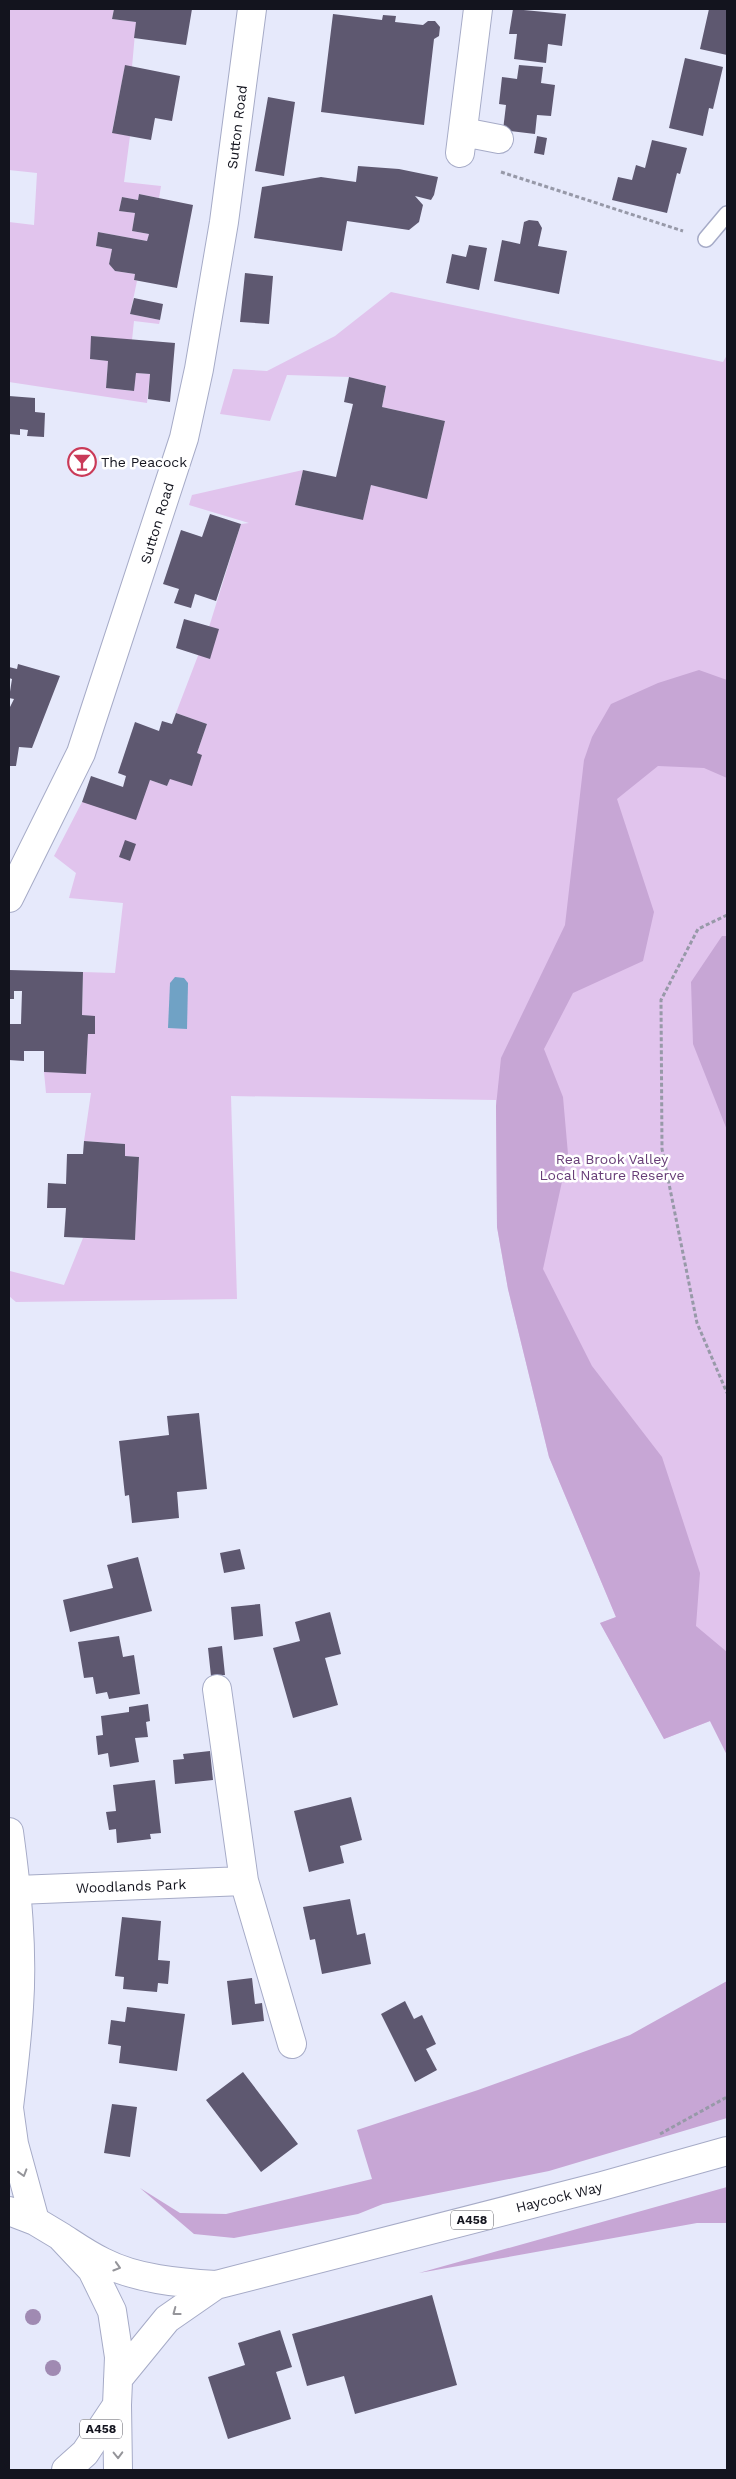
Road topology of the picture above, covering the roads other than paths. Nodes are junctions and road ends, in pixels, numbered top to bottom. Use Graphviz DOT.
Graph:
graph roads {
  1 [pos="252,9"];
  2 [pos="478,9"];
  3 [pos="499,139"];
  4 [pos="727,214"];
  5 [pos="706,239"];
  6 [pos="9,898"];
  7 [pos="217,1689"];
  8 [pos="9,1832"];
  9 [pos="244,1881"];
  10 [pos="14,1898"];
  11 [pos="292,2044"];
  12 [pos="9,2107"];
  13 [pos="727,2152"];
  14 [pos="9,2211"];
  15 [pos="35,2221"];
  16 [pos="60,2236"];
  17 [pos="216,2285"];
  18 [pos="117,2392"];
  19 [pos="66,2470"];
  20 [pos="118,2470"];
  1 -- 6 [label="street, Sutton Road"];
  2 -- 3 [label="street"];
  4 -- 5 [label="lane"];
  7 -- 9 [label="street"];
  8 -- 10 [label="street"];
  9 -- 10 [label="street, Woodlands Park"];
  9 -- 11 [label="street"];
  10 -- 12 [label="street"];
  12 -- 15 [label="street, one-way"];
  13 -- 17 [label="street, Haycock Way / A458"];
  14 -- 15 [label="street, A458"];
  15 -- 16 [label="street, A458"];
  16 -- 17 [label="street, Haycock Way / A458, one-way"];
  16 -- 18 [label="street, A458"];
  17 -- 18 [label="street, Haycock Way / A458, one-way"];
  18 -- 19 [label="street, A458"];
  18 -- 20 [label="street, one-way"];
}
